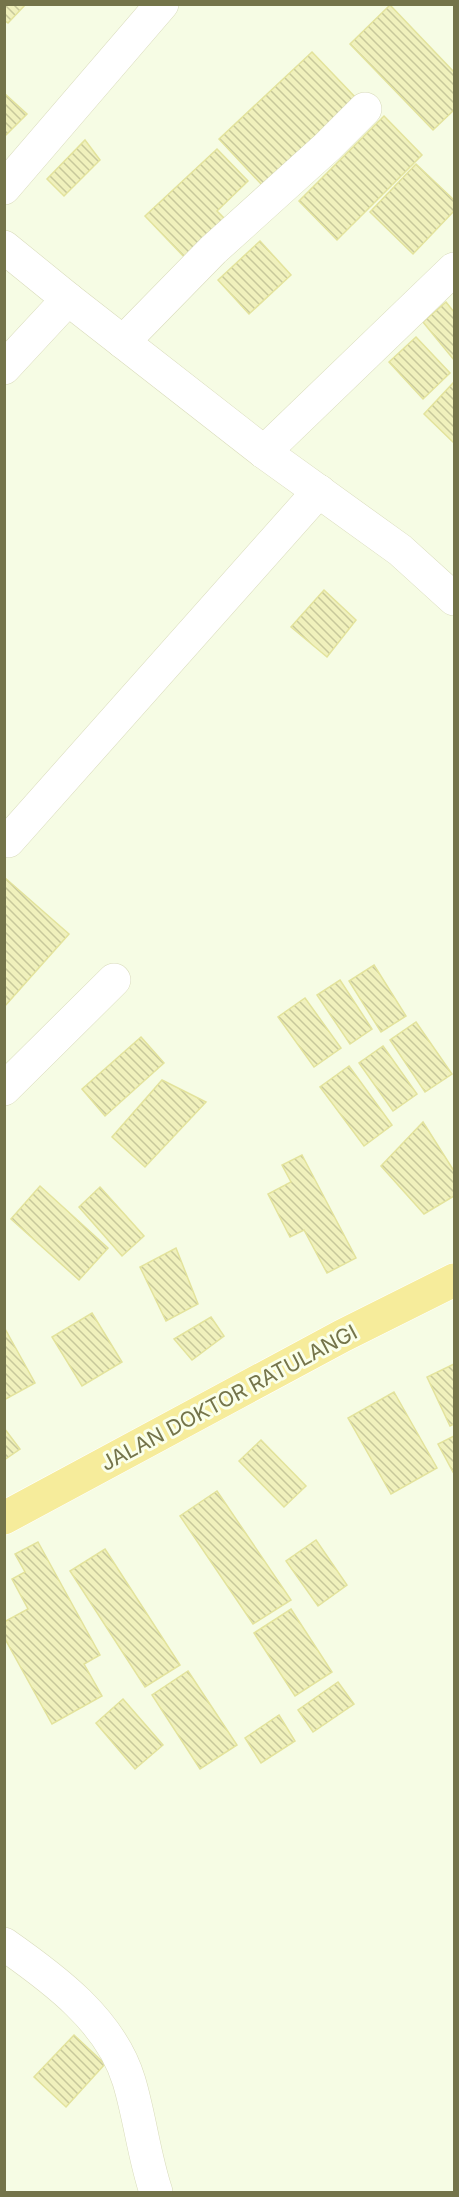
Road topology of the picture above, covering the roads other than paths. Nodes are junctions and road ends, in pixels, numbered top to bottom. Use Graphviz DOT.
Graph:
graph roads {
  1 [pos="162,4"];
  2 [pos="365,109"];
  3 [pos="4,188"];
  4 [pos="4,247"];
  5 [pos="454,269"];
  6 [pos="68,299"];
  7 [pos="123,342"];
  8 [pos="4,368"];
  9 [pos="264,452"];
  10 [pos="319,491"];
  11 [pos="454,599"];
  12 [pos="4,838"];
  13 [pos="114,980"];
  14 [pos="4,1089"];
  15 [pos="454,1280"];
  16 [pos="5,1518"];
  17 [pos="4,1944"];
  18 [pos="156,2193"];
  1 -- 3 [label="street"];
  2 -- 7 [label="street"];
  4 -- 6 [label="street"];
  5 -- 9 [label="street"];
  6 -- 7 [label="street"];
  6 -- 8 [label="street"];
  7 -- 9 [label="street"];
  9 -- 10 [label="street"];
  10 -- 11 [label="street"];
  10 -- 12 [label="street"];
  13 -- 14 [label="street"];
  15 -- 16 [label="highway, JALAN DOKTOR RATULANGI"];
  17 -- 18 [label="street"];
}
